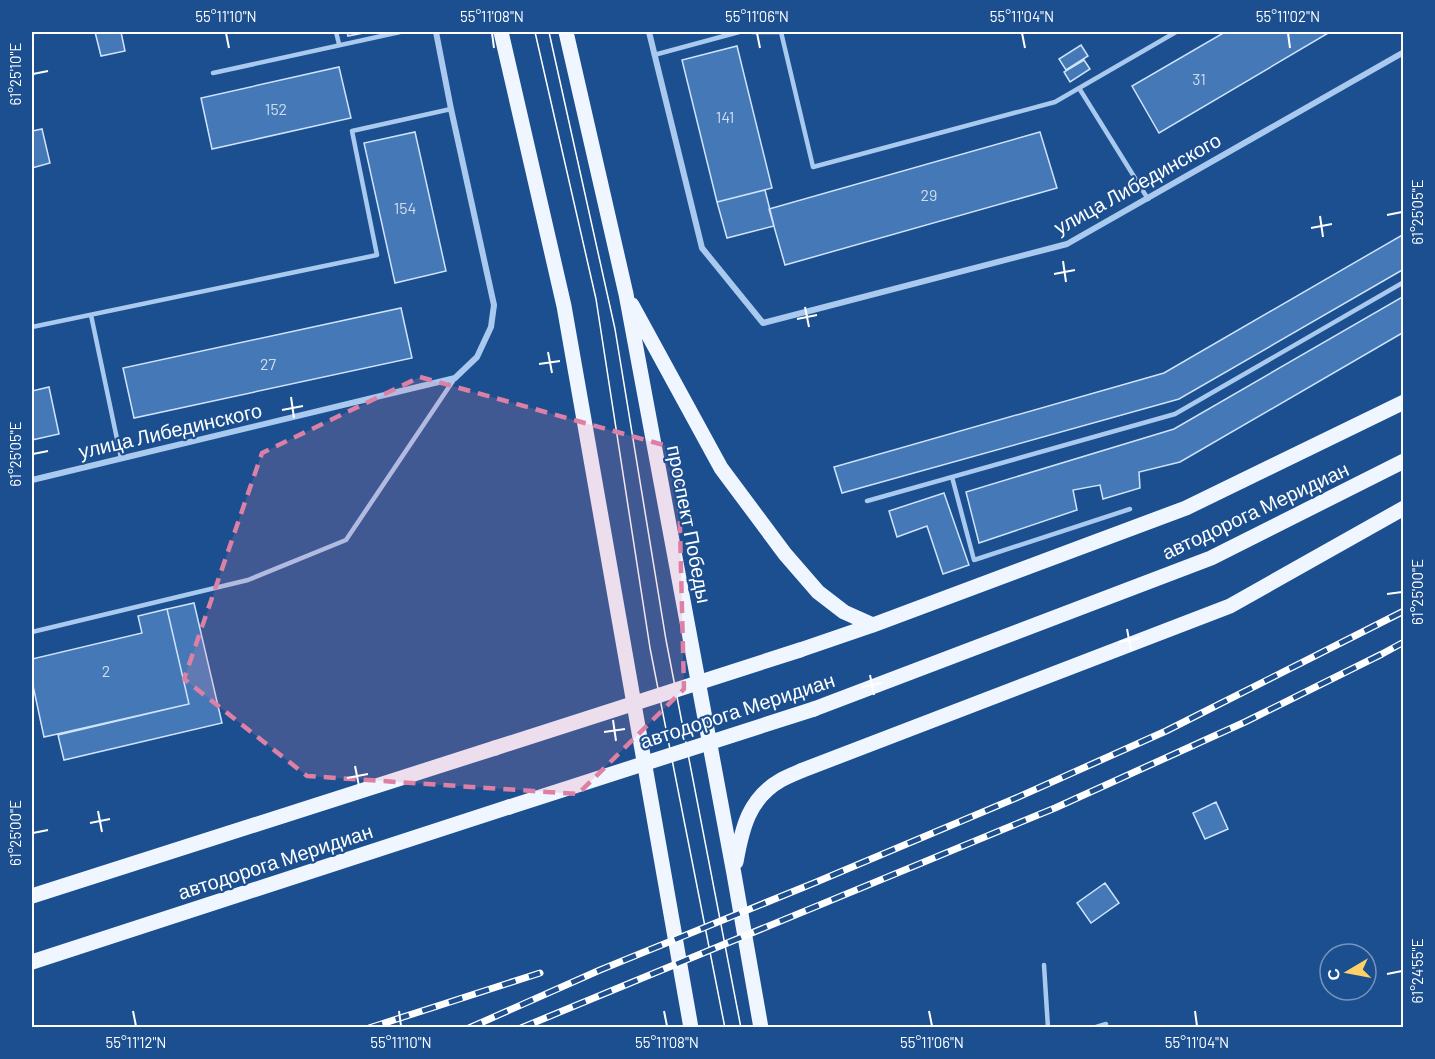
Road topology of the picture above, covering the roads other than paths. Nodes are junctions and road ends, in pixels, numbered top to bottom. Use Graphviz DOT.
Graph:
graph roads {
  1 [pos="336,32"];
  2 [pos="400,32"];
  3 [pos="436,32"];
  4 [pos="501,32"];
  5 [pos="566,32"];
  6 [pos="649,32"];
  7 [pos="739,32"];
  8 [pos="752,32"];
  9 [pos="1176,32"];
  10 [pos="339,45"];
  11 [pos="1404,52"];
  12 [pos="654,55"];
  13 [pos="213,73"];
  14 [pos="1079,88"];
  15 [pos="451,109"];
  16 [pos="1148,199"];
  17 [pos="1404,282"];
  18 [pos="626,294"];
  19 [pos="91,315"];
  20 [pos="32,327"];
  21 [pos="455,378"];
  22 [pos="1404,402"];
  23 [pos="121,458"];
  24 [pos="1404,461"];
  25 [pos="952,477"];
  26 [pos="32,480"];
  27 [pos="867,501"];
  28 [pos="1404,508"];
  29 [pos="1130,509"];
  30 [pos="873,626"];
  31 [pos="32,632"];
  32 [pos="734,874"];
  33 [pos="32,896"];
  34 [pos="32,962"];
  35 [pos="1044,965"];
  36 [pos="1106,1024"];
  37 [pos="691,1028"];
  38 [pos="761,1028"];
  39 [pos="1048,1028"];
  40 [pos="1093,1028"];
  1 -- 10 [label="lane"];
  2 -- 10 [label="lane"];
  3 -- 15 [label="street"];
  4 -- 37 [label="main road"];
  5 -- 18 [label="main road, проспект Победы"];
  6 -- 12 [label="street"];
  7 -- 12 [label="lane"];
  8 -- 14 [label="lane"];
  9 -- 14 [label="lane"];
  10 -- 13 [label="lane"];
  11 -- 16 [label="street, улица Либединского"];
  12 -- 16 [label="street, улица Либединского"];
  14 -- 16 [label="lane"];
  15 -- 19 [label="lane"];
  15 -- 21 [label="street"];
  17 -- 25 [label="lane"];
  18 -- 30 [label="main road"];
  18 -- 32 [label="main road, проспект Победы"];
  19 -- 20 [label="lane"];
  19 -- 23 [label="lane"];
  21 -- 23 [label="street, улица Либединского"];
  21 -- 31 [label="lane"];
  22 -- 30 [label="main road, автодорога Меридиан"];
  23 -- 26 [label="street, улица Либединского"];
  24 -- 34 [label="main road, автодорога Меридиан, bridge"];
  25 -- 27 [label="lane"];
  25 -- 29 [label="lane"];
  28 -- 32 [label="main road"];
  30 -- 33 [label="main road, автодорога Меридиан, bridge"];
  32 -- 38 [label="main road, проспект Победы"];
  35 -- 39 [label="lane"];
  36 -- 40 [label="lane"];
}
